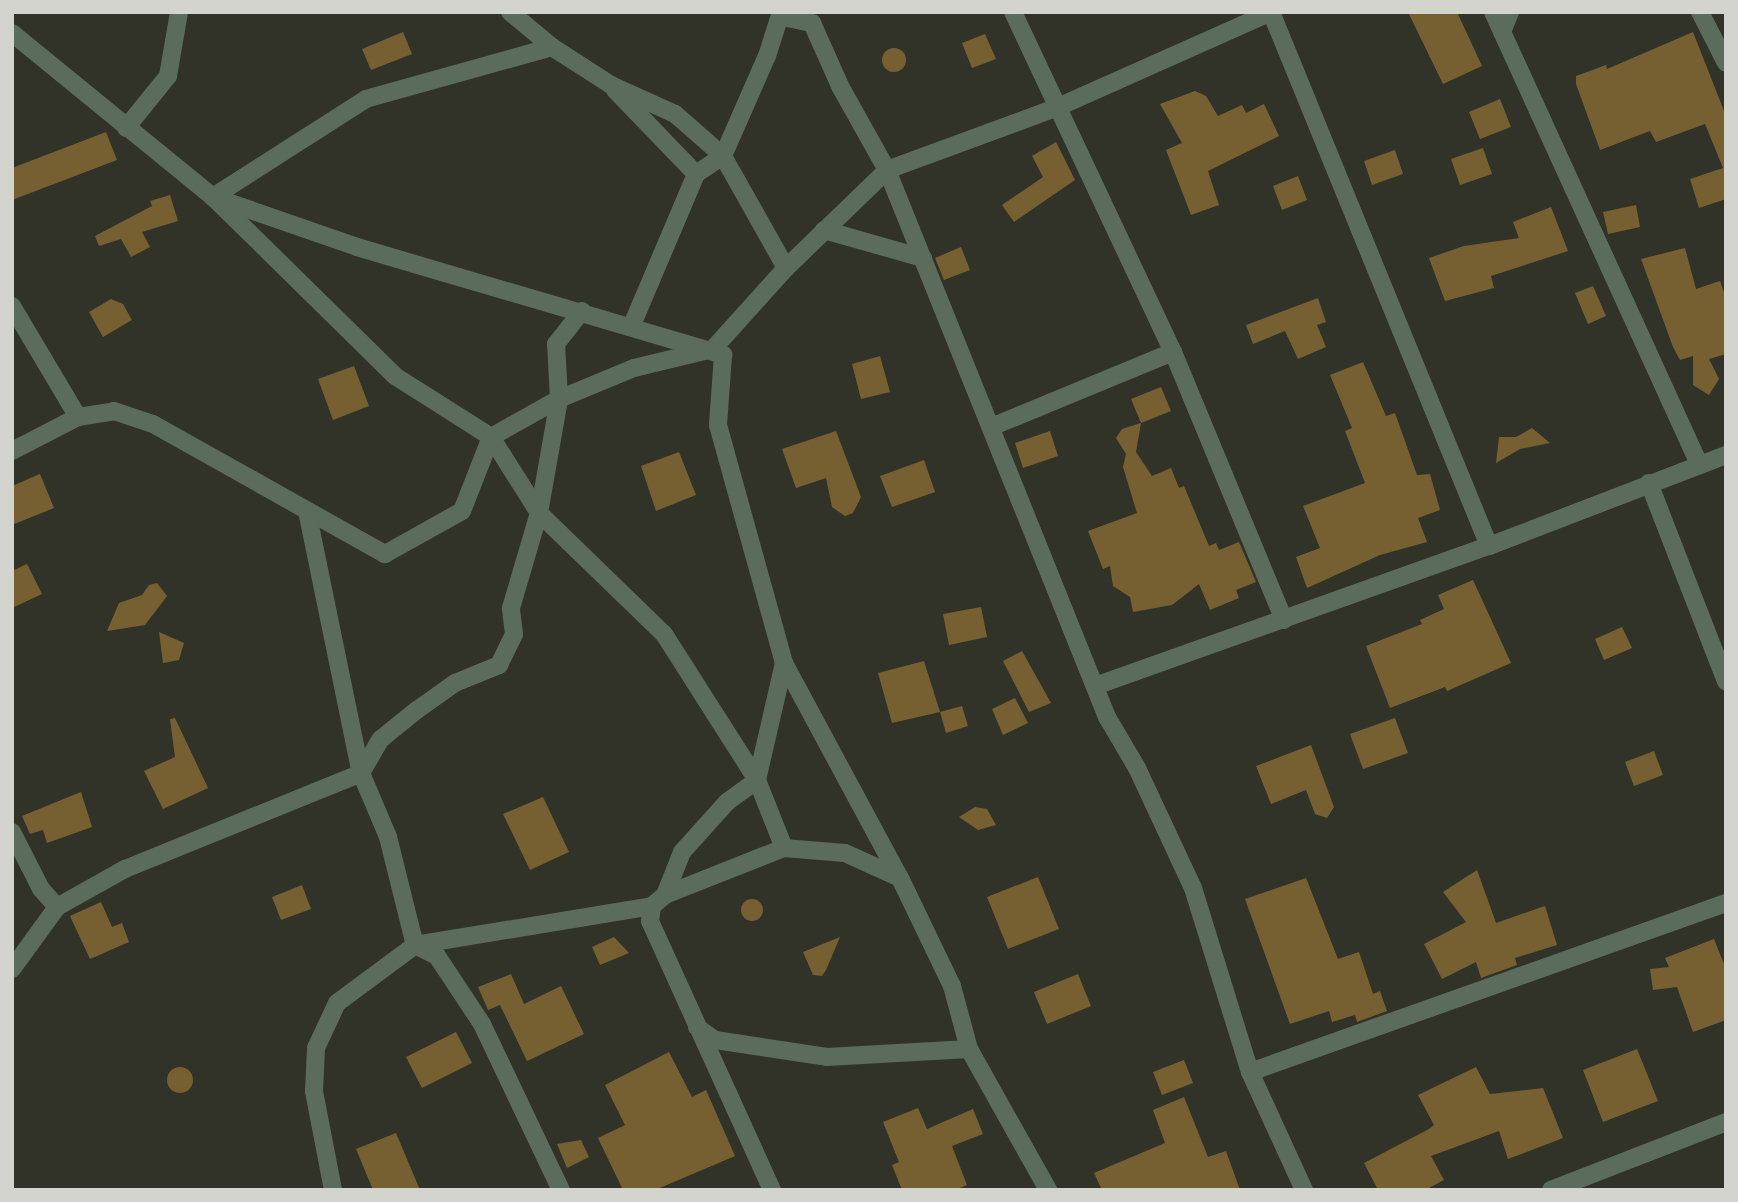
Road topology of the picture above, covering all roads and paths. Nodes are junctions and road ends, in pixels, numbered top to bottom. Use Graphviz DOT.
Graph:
graph roads {
  1 [pos="179,12"];
  2 [pos="510,12"];
  3 [pos="1013,12"];
  4 [pos="1271,12"];
  5 [pos="1493,12"];
  6 [pos="1510,12"];
  7 [pos="1700,12"];
  8 [pos="782,15"];
  9 [pos="1238,19"];
  10 [pos="1502,32"];
  11 [pos="12,33"];
  12 [pos="552,47"];
  13 [pos="1726,63"];
  14 [pos="611,85"];
  15 [pos="1058,107"];
  16 [pos="126,128"];
  17 [pos="723,156"];
  18 [pos="887,170"];
  19 [pos="696,174"];
  20 [pos="213,197"];
  21 [pos="824,230"];
  22 [pos="923,258"];
  23 [pos="786,268"];
  24 [pos="12,306"];
  25 [pos="582,311"];
  26 [pos="632,325"];
  27 [pos="713,349"];
  28 [pos="1173,352"];
  29 [pos="559,399"];
  30 [pos="78,417"];
  31 [pos="991,427"];
  32 [pos="491,437"];
  33 [pos="12,451"];
  34 [pos="1726,455"];
  35 [pos="1699,463"];
  36 [pos="1649,483"];
  37 [pos="307,511"];
  38 [pos="539,513"];
  39 [pos="1489,545"];
  40 [pos="1284,620"];
  41 [pos="784,663"];
  42 [pos="1725,679"];
  43 [pos="1095,687"];
  44 [pos="361,773"];
  45 [pos="757,780"];
  46 [pos="12,832"];
  47 [pos="784,848"];
  48 [pos="900,878"];
  49 [pos="659,901"];
  50 [pos="1726,904"];
  51 [pos="57,907"];
  52 [pos="415,945"];
  53 [pos="17,951"];
  54 [pos="12,969"];
  55 [pos="694,1025"];
  56 [pos="969,1049"];
  57 [pos="1250,1072"];
  58 [pos="1726,1122"];
  59 [pos="332,1190"];
  60 [pos="561,1190"];
  61 [pos="772,1190"];
  62 [pos="1048,1190"];
  63 [pos="1304,1190"];
  64 [pos="1551,1190"];
  1 -- 16 [label="street"];
  2 -- 12 [label="street"];
  3 -- 15 [label="street"];
  4 -- 9 [label="street"];
  4 -- 39 [label="street"];
  5 -- 10 [label="street"];
  6 -- 10 [label="street"];
  7 -- 13 [label="street"];
  8 -- 17 [label="street"];
  8 -- 18 [label="street"];
  9 -- 15 [label="street"];
  10 -- 35 [label="street"];
  11 -- 16 [label="street"];
  12 -- 14 [label="street"];
  12 -- 20 [label="street"];
  14 -- 17 [label="street"];
  14 -- 19 [label="street"];
  15 -- 18 [label="street"];
  15 -- 28 [label="street"];
  16 -- 20 [label="street"];
  17 -- 19 [label="street"];
  17 -- 23 [label="street"];
  18 -- 21 [label="street"];
  18 -- 22 [label="street"];
  19 -- 26 [label="street"];
  20 -- 25 [label="street"];
  20 -- 32 [label="street"];
  21 -- 22 [label="street"];
  21 -- 23 [label="street"];
  22 -- 31 [label="street"];
  23 -- 27 [label="street"];
  24 -- 30 [label="street"];
  25 -- 26 [label="street"];
  25 -- 29 [label="street"];
  26 -- 27 [label="street"];
  27 -- 29 [label="street"];
  27 -- 41 [label="street"];
  28 -- 31 [label="street"];
  28 -- 40 [label="street"];
  29 -- 32 [label="street"];
  29 -- 38 [label="street"];
  30 -- 33 [label="street"];
  30 -- 37 [label="street"];
  31 -- 43 [label="street"];
  32 -- 37 [label="street"];
  32 -- 38 [label="street"];
  34 -- 35 [label="street"];
  35 -- 36 [label="street"];
  36 -- 39 [label="street"];
  36 -- 42 [label="street"];
  37 -- 44 [label="street"];
  38 -- 44 [label="street"];
  38 -- 45 [label="street"];
  39 -- 40 [label="street"];
  40 -- 43 [label="street"];
  41 -- 45 [label="street"];
  41 -- 48 [label="street"];
  43 -- 57 [label="street"];
  44 -- 51 [label="street"];
  44 -- 52 [label="street"];
  45 -- 47 [label="street"];
  45 -- 49 [label="street"];
  46 -- 51 [label="street"];
  47 -- 48 [label="street"];
  47 -- 49 [label="street"];
  48 -- 56 [label="street"];
  49 -- 52 [label="street"];
  49 -- 55 [label="street"];
  50 -- 57 [label="street"];
  51 -- 53 [label="street"];
  52 -- 59 [label="street"];
  52 -- 60 [label="street"];
  53 -- 54 [label="street"];
  55 -- 56 [label="street"];
  55 -- 61 [label="street"];
  56 -- 62 [label="street"];
  57 -- 63 [label="street"];
  58 -- 64 [label="street"];
}
